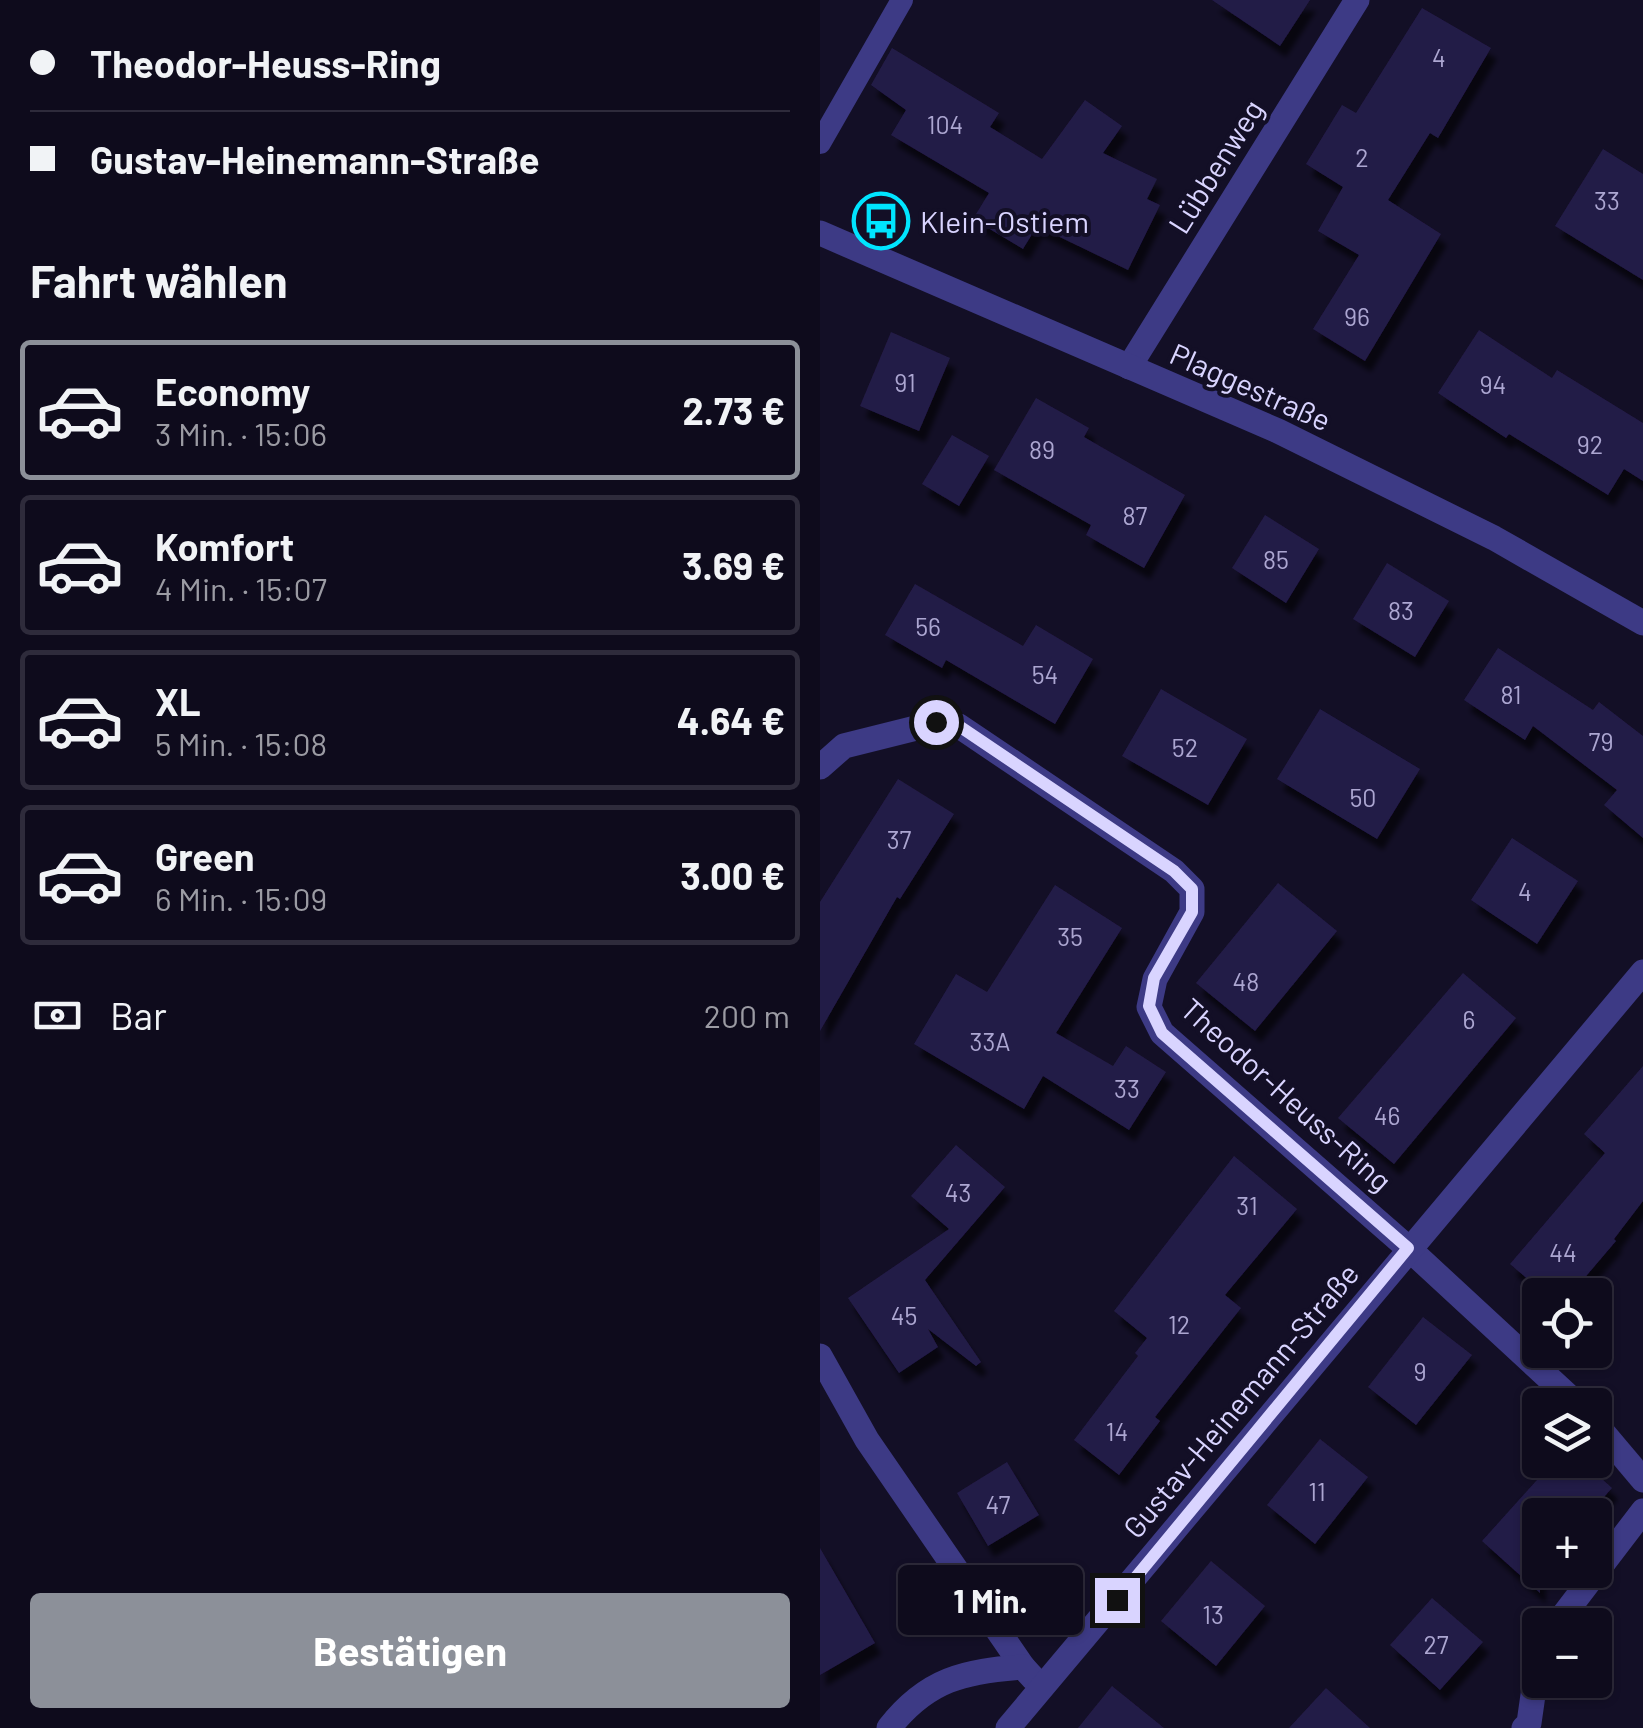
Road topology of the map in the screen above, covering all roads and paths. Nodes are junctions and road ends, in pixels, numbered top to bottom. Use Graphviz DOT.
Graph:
graph roads {
  1 [pos="902,0"];
  2 [pos="1357,0"];
  3 [pos="820,144"];
  4 [pos="820,233"];
  5 [pos="1129,366"];
  6 [pos="1643,623"];
  7 [pos="820,767"];
  8 [pos="1643,972"];
  9 [pos="1408,1248"];
  10 [pos="820,1356"];
  11 [pos="1560,1388"];
  12 [pos="1612,1443"];
  13 [pos="1643,1480"];
  14 [pos="1643,1511"];
  15 [pos="1569,1608"];
  16 [pos="1022,1668"];
  17 [pos="1044,1688"];
  18 [pos="1533,1698"];
  19 [pos="889,1728"];
  20 [pos="1008,1728"];
  21 [pos="1524,1728"];
  1 -- 3 [label="lane"];
  2 -- 5 [label="street, Lübbenweg"];
  4 -- 5 [label="street, Plaggestraße"];
  5 -- 6 [label="street, Plaggestraße"];
  7 -- 9 [label="street, Theodor-Heuss-Ring"];
  8 -- 9 [label="street, Gustav-Heinemann-Straße"];
  9 -- 11 [label="street, Theodor-Heuss-Ring"];
  9 -- 17 [label="street, Gustav-Heinemann-Straße"];
  10 -- 16 [label="street"];
  12 -- 13 [label="street"];
  14 -- 15 [label="street"];
  16 -- 17 [label="street"];
  16 -- 19 [label="street"];
  17 -- 20 [label="street, Gustav-Heinemann-Straße"];
  18 -- 21 [label="street"];
}
